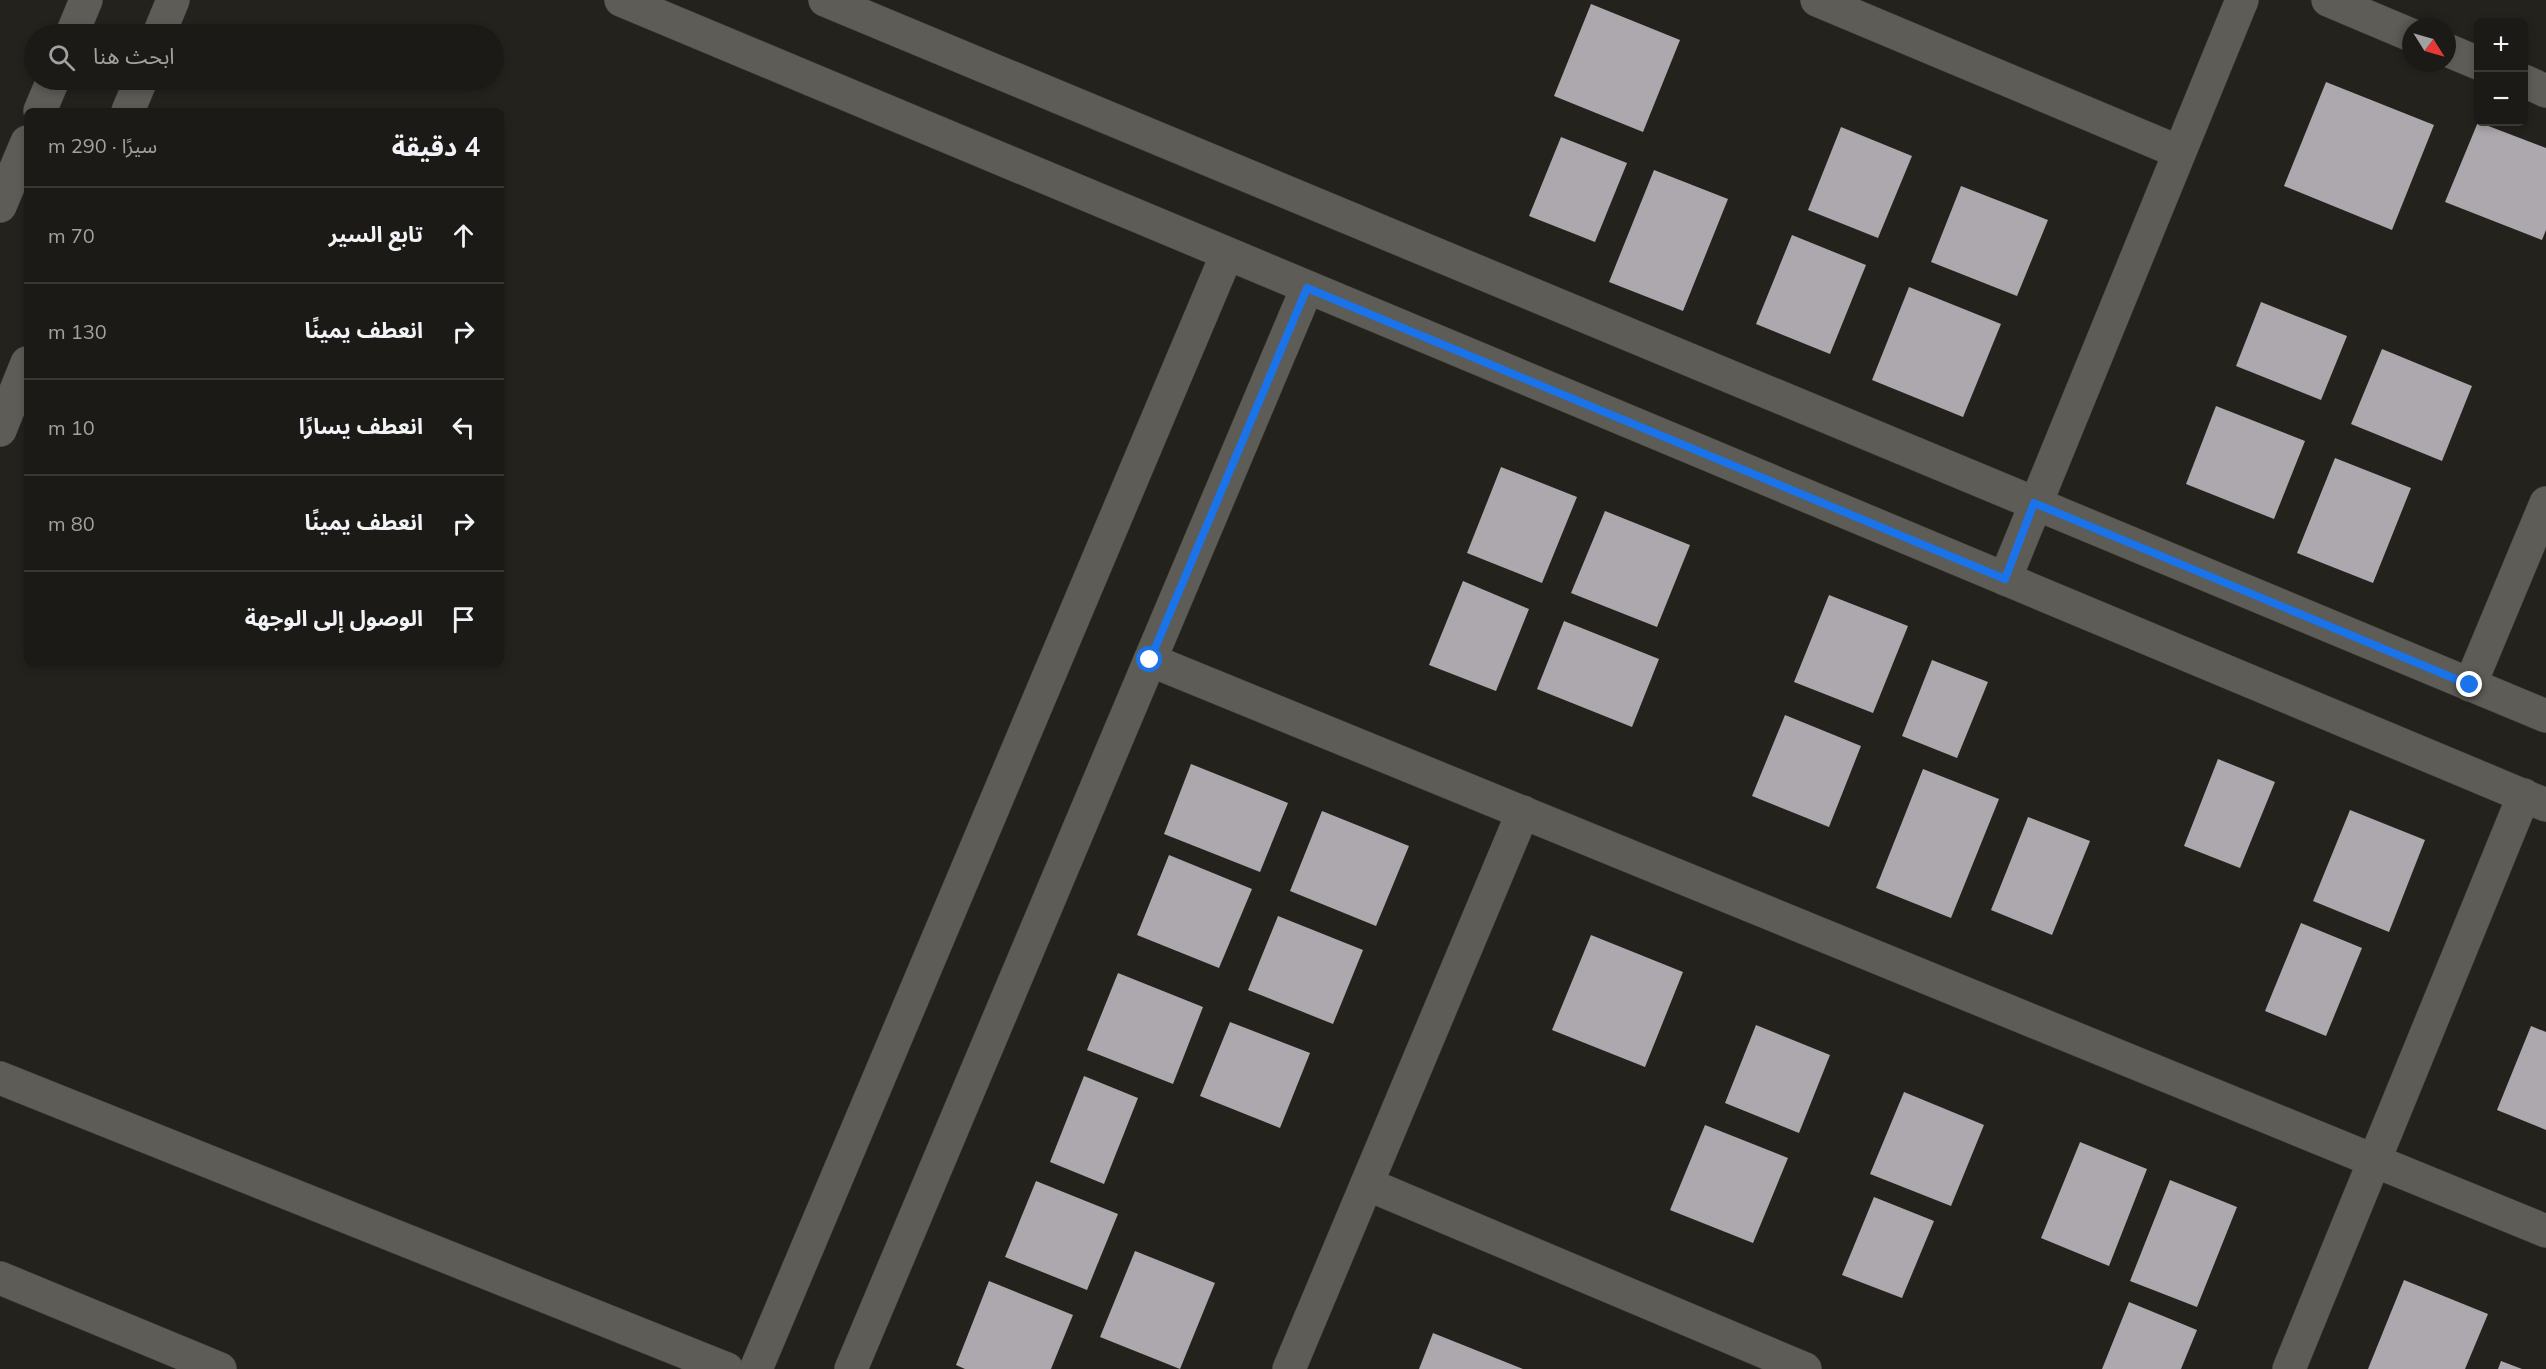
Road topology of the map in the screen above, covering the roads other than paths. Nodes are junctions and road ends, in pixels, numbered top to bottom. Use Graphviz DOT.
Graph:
graph roads {
  1 [pos="86,0"];
  2 [pos="173,0"];
  3 [pos="621,0"];
  4 [pos="825,0"];
  5 [pos="1817,0"];
  6 [pos="2242,0"];
  7 [pos="2328,0"];
  8 [pos="76,24"];
  9 [pos="163,24"];
  10 [pos="2402,31"];
  11 [pos="2456,54"];
  12 [pos="2474,61"];
  13 [pos="2528,83"];
  14 [pos="49,90"];
  15 [pos="137,90"];
  16 [pos="2546,91"];
  17 [pos="41,108"];
  18 [pos="129,108"];
  19 [pos="24,149"];
  20 [pos="2179,152"];
  21 [pos="0,206"];
  22 [pos="1227,254"];
  23 [pos="1307,288"];
  24 [pos="24,370"];
  25 [pos="0,430"];
  26 [pos="2034,503"];
  27 [pos="2546,503"];
  28 [pos="2005,579"];
  29 [pos="1150,660"];
  30 [pos="2470,685"];
  31 [pos="2546,716"];
  32 [pos="2535,800"];
  33 [pos="1523,812"];
  34 [pos="0,1078"];
  35 [pos="2374,1160"];
  36 [pos="1367,1184"];
  37 [pos="2546,1231"];
  38 [pos="0,1278"];
  39 [pos="220,1369"];
  40 [pos="728,1369"];
  41 [pos="756,1369"];
  42 [pos="851,1369"];
  43 [pos="1289,1369"];
  44 [pos="1805,1369"];
  45 [pos="2289,1369"];
  1 -- 8 [label="street"];
  2 -- 9 [label="street"];
  3 -- 22 [label="street"];
  4 -- 26 [label="street"];
  5 -- 20 [label="street"];
  6 -- 20 [label="street"];
  7 -- 10 [label="street"];
  11 -- 12 [label="street"];
  13 -- 16 [label="street"];
  14 -- 17 [label="street"];
  15 -- 18 [label="street"];
  19 -- 21 [label="street"];
  20 -- 26 [label="street"];
  22 -- 23 [label="street"];
  22 -- 41 [label="street"];
  23 -- 28 [label="street"];
  23 -- 29 [label="street"];
  24 -- 25 [label="street"];
  26 -- 28 [label="street"];
  26 -- 30 [label="street"];
  27 -- 30 [label="street"];
  28 -- 32 [label="street"];
  29 -- 33 [label="street"];
  29 -- 42 [label="street"];
  30 -- 31 [label="street"];
  32 -- 35 [label="street"];
  33 -- 35 [label="street"];
  33 -- 36 [label="street"];
  34 -- 40 [label="street"];
  35 -- 37 [label="street"];
  35 -- 45 [label="street"];
  36 -- 43 [label="street"];
  36 -- 44 [label="street"];
  38 -- 39 [label="street"];
}
